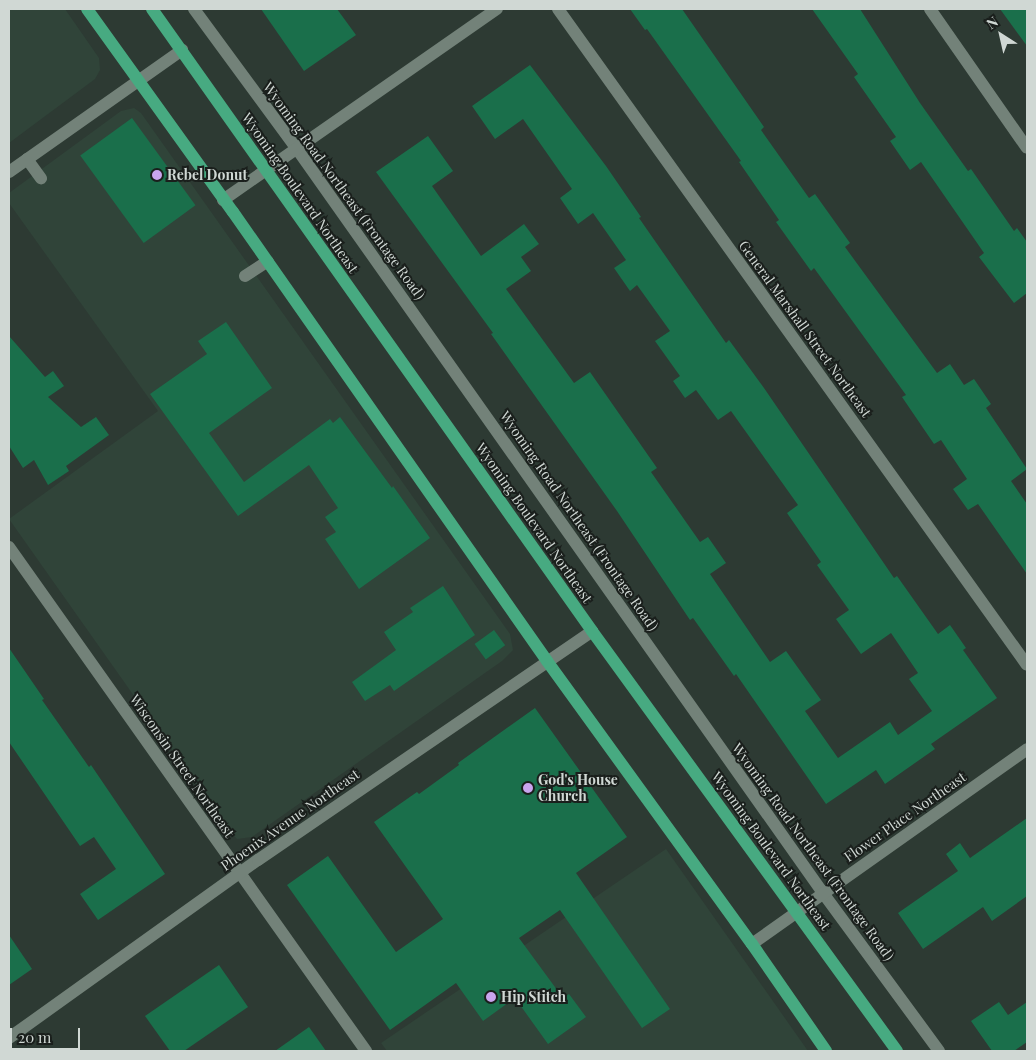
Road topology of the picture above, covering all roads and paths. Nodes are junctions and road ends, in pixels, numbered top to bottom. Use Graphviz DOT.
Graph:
graph roads {
  1 [pos="87,9"];
  2 [pos="152,9"];
  3 [pos="194,9"];
  4 [pos="497,9"];
  5 [pos="558,9"];
  6 [pos="930,9"];
  7 [pos="182,50"];
  8 [pos="138,82"];
  9 [pos="1027,148"];
  10 [pos="297,149"];
  11 [pos="27,159"];
  12 [pos="266,170"];
  13 [pos="9,172"];
  14 [pos="41,178"];
  15 [pos="223,200"];
  16 [pos="268,261"];
  17 [pos="245,276"];
  18 [pos="9,547"];
  19 [pos="592,631"];
  20 [pos="547,661"];
  21 [pos="1027,666"];
  22 [pos="1027,749"];
  23 [pos="239,873"];
  24 [pos="823,894"];
  25 [pos="797,912"];
  26 [pos="752,944"];
  27 [pos="9,1038"];
  28 [pos="366,1051"];
  29 [pos="826,1051"];
  30 [pos="897,1051"];
  31 [pos="939,1051"];
  1 -- 8 [label="main road"];
  2 -- 7 [label="main road, Wyoming Boulevard Northeast"];
  3 -- 10 [label="street, Wyoming Road Northeast (Frontage Road)"];
  4 -- 10 [label="street"];
  5 -- 21 [label="street, General Marshall Street Northeast"];
  6 -- 9 [label="street"];
  7 -- 8 [label="street"];
  7 -- 12 [label="main road, Wyoming Boulevard Northeast"];
  8 -- 11 [label="street"];
  8 -- 15 [label="main road"];
  10 -- 12 [label="street"];
  10 -- 24 [label="street, Wyoming Road Northeast (Frontage Road)"];
  11 -- 13 [label="street"];
  11 -- 14 [label="street"];
  12 -- 15 [label="street"];
  12 -- 19 [label="main road, Wyoming Boulevard Northeast"];
  15 -- 16 [label="main road"];
  16 -- 17 [label="street"];
  16 -- 20 [label="main road"];
  18 -- 23 [label="street, Wisconsin Street Northeast"];
  19 -- 20 [label="street, Phoenix Avenue Northeast"];
  19 -- 25 [label="main road, Wyoming Boulevard Northeast"];
  20 -- 23 [label="street, Phoenix Avenue Northeast"];
  20 -- 26 [label="main road"];
  22 -- 24 [label="street, Flower Place Northeast"];
  23 -- 27 [label="street, Phoenix Avenue Northeast"];
  23 -- 28 [label="street, Wisconsin Street Northeast"];
  24 -- 25 [label="street, Flower Place Northeast"];
  24 -- 31 [label="street, Wyoming Road Northeast (Frontage Road)"];
  25 -- 26 [label="street, Flower Place Northeast"];
  25 -- 30 [label="main road, Wyoming Boulevard Northeast"];
  26 -- 29 [label="main road"];
}
